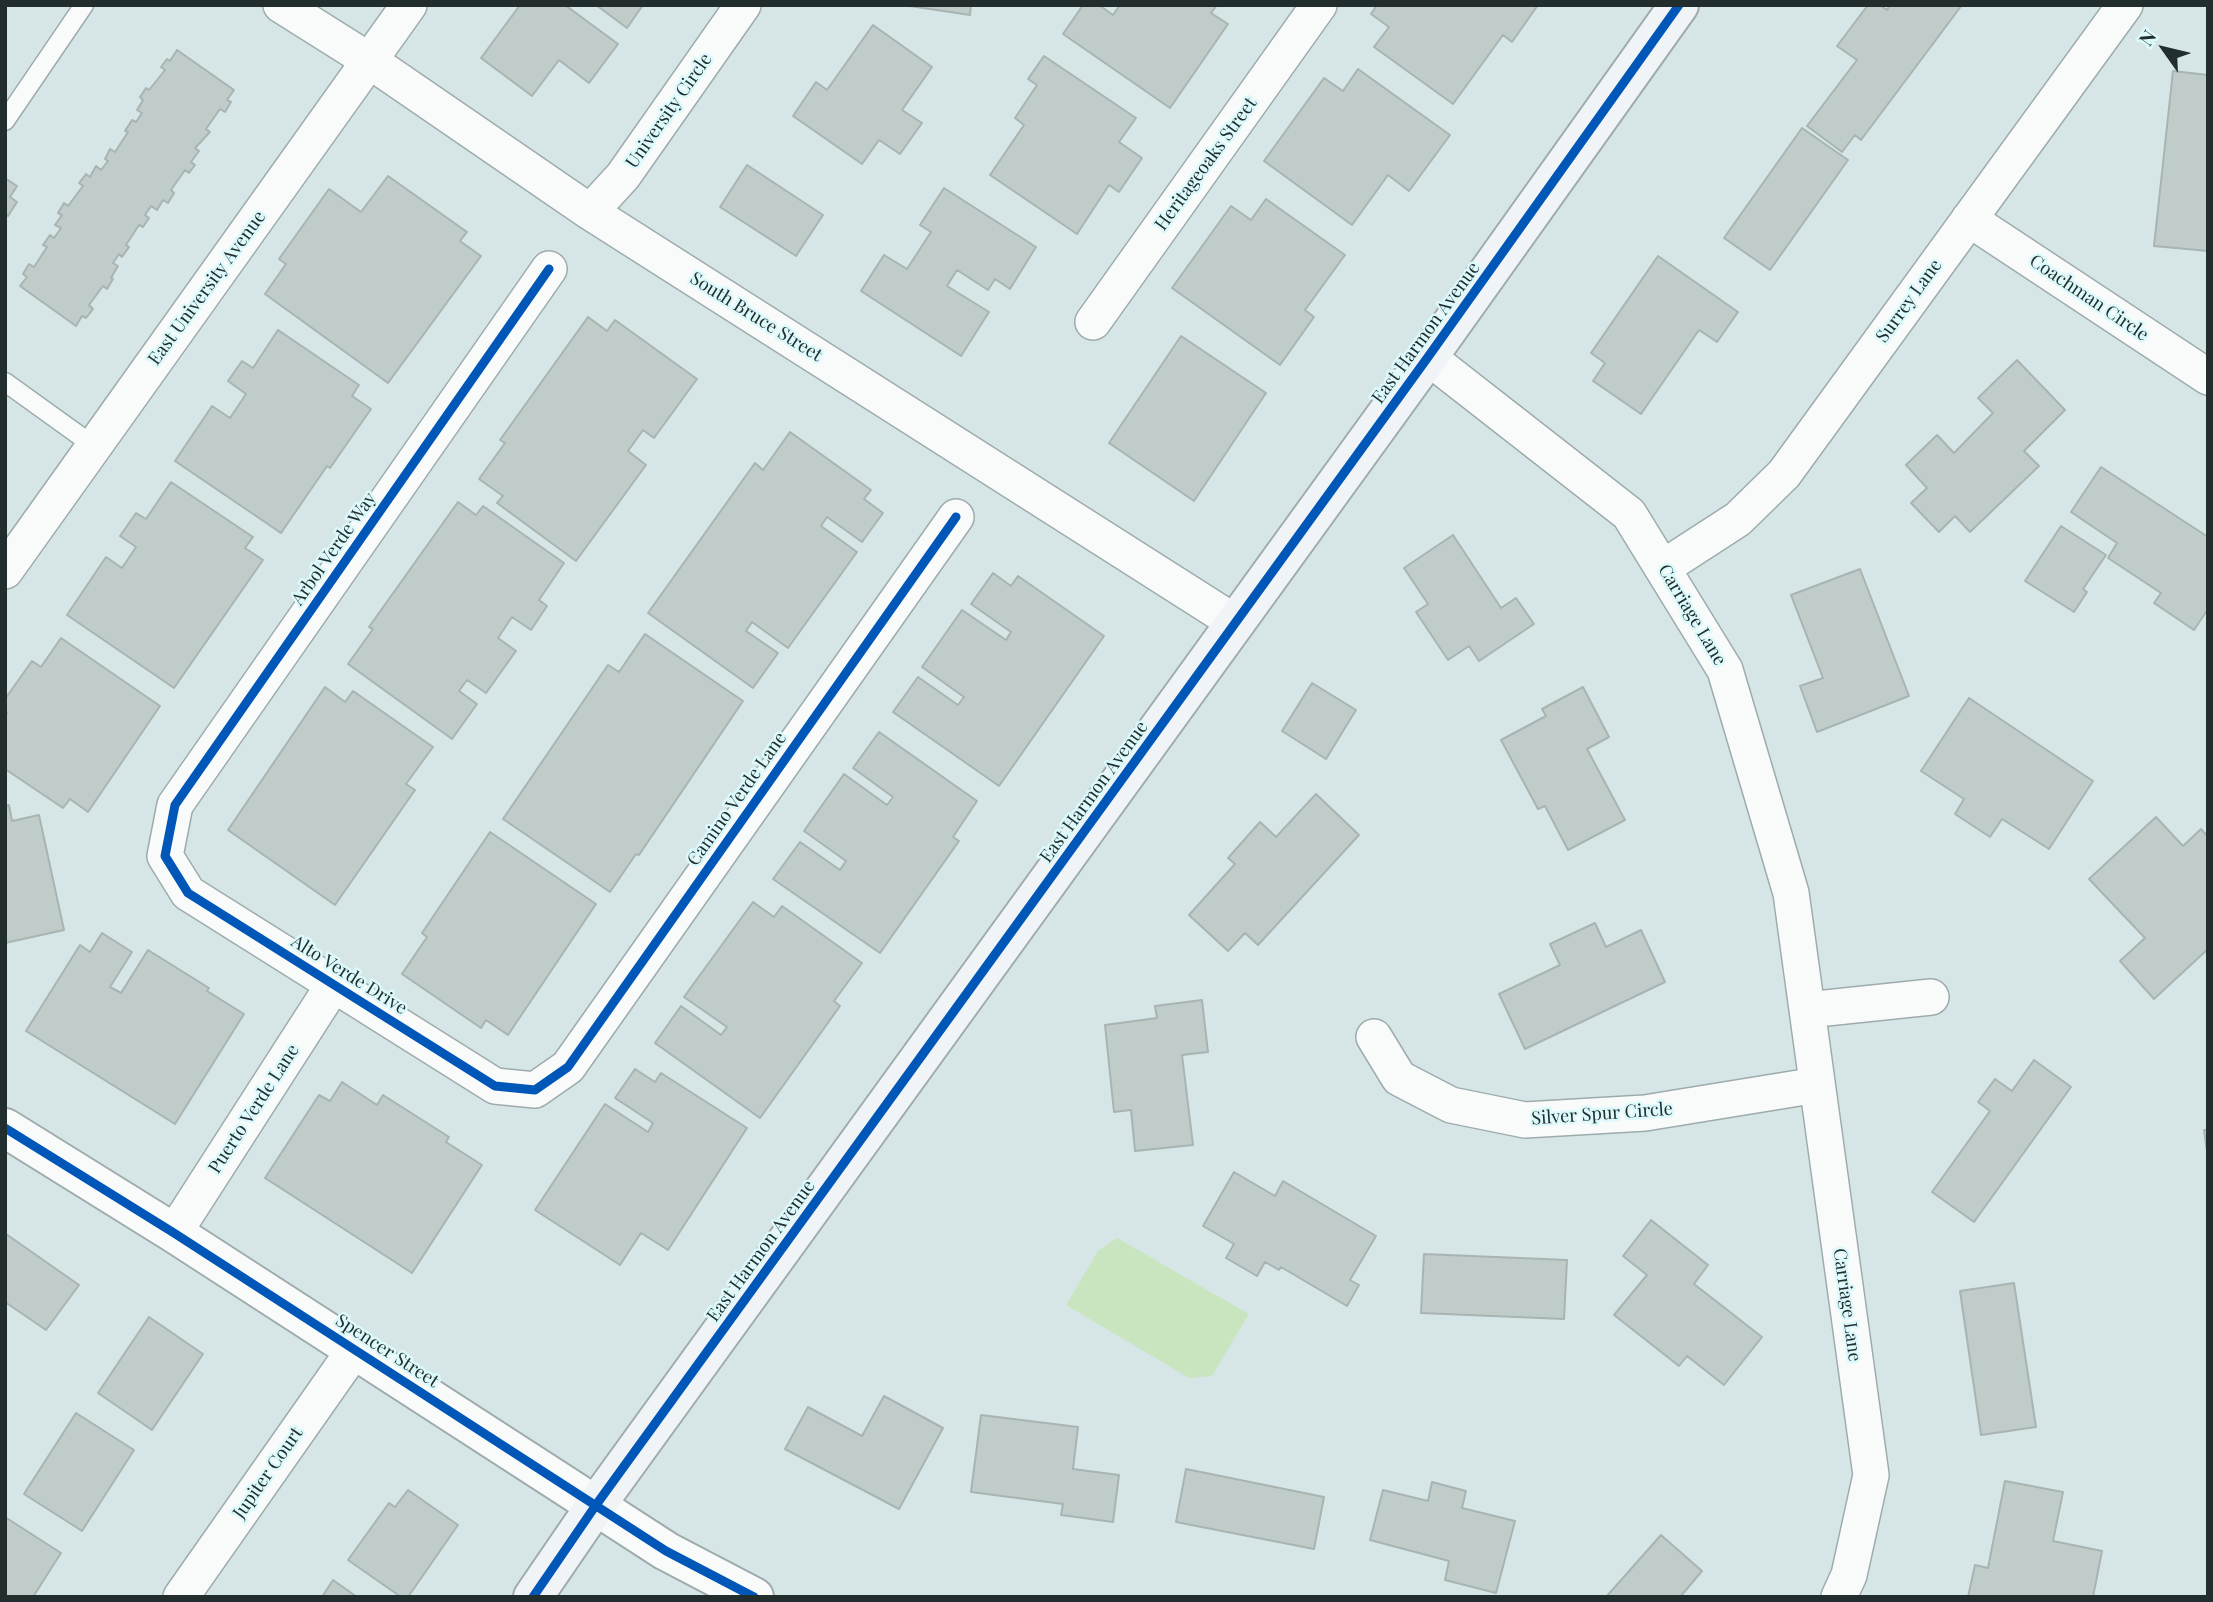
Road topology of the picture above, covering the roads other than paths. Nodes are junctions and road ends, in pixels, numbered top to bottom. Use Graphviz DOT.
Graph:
graph roads {
  1 [pos="83,5"];
  2 [pos="281,5"];
  3 [pos="409,5"];
  4 [pos="743,5"];
  5 [pos="1319,5"];
  6 [pos="1679,5"];
  7 [pos="2125,5"];
  8 [pos="370,61"];
  9 [pos="5,121"];
  10 [pos="590,212"];
  11 [pos="1969,219"];
  12 [pos="549,269"];
  13 [pos="1093,322"];
  14 [pos="1429,357"];
  15 [pos="2208,377"];
  16 [pos="5,382"];
  17 [pos="94,446"];
  18 [pos="956,517"];
  19 [pos="1664,568"];
  20 [pos="5,571"];
  21 [pos="1236,623"];
  22 [pos="165,856"];
  23 [pos="334,984"];
  24 [pos="1931,997"];
  25 [pos="1807,1010"];
  26 [pos="1374,1037"];
  27 [pos="1817,1085"];
  28 [pos="535,1090"];
  29 [pos="5,1128"];
  30 [pos="174,1233"];
  31 [pos="355,1349"];
  32 [pos="596,1505"];
  33 [pos="181,1597"];
  34 [pos="533,1597"];
  35 [pos="754,1597"];
  36 [pos="1839,1597"];
  1 -- 9 [label="lane"];
  2 -- 8 [label="street, South Bruce Street"];
  3 -- 8 [label="street, East University Avenue"];
  4 -- 10 [label="street, University Circle"];
  5 -- 13 [label="street, Heritageoaks Street"];
  6 -- 14 [label="main road, East Harmon Avenue"];
  7 -- 11 [label="street, Surrey Lane"];
  8 -- 10 [label="street, South Bruce Street"];
  8 -- 17 [label="street, East University Avenue"];
  10 -- 21 [label="street, South Bruce Street"];
  11 -- 15 [label="street, Coachman Circle"];
  11 -- 19 [label="street, Surrey Lane"];
  12 -- 22 [label="street, Arbol Verde Way"];
  14 -- 19 [label="street, Carriage Lane"];
  14 -- 21 [label="main road, East Harmon Avenue"];
  16 -- 17 [label="lane"];
  17 -- 20 [label="street, East University Avenue"];
  18 -- 28 [label="street, Camino Verde Lane"];
  19 -- 25 [label="street, Carriage Lane"];
  21 -- 32 [label="main road, East Harmon Avenue"];
  22 -- 23 [label="street, Alto Verde Drive"];
  23 -- 28 [label="street, Alto Verde Drive"];
  23 -- 30 [label="street, Puerto Verde Lane"];
  24 -- 25 [label="street"];
  25 -- 27 [label="street, Carriage Lane"];
  26 -- 27 [label="street, Silver Spur Circle"];
  27 -- 36 [label="street, Carriage Lane"];
  29 -- 30 [label="street, Spencer Street"];
  30 -- 31 [label="street, Spencer Street"];
  31 -- 32 [label="street, Spencer Street"];
  31 -- 33 [label="street, Jupiter Court"];
  32 -- 34 [label="main road, East Harmon Avenue"];
  32 -- 35 [label="street, Spencer Street"];
}
